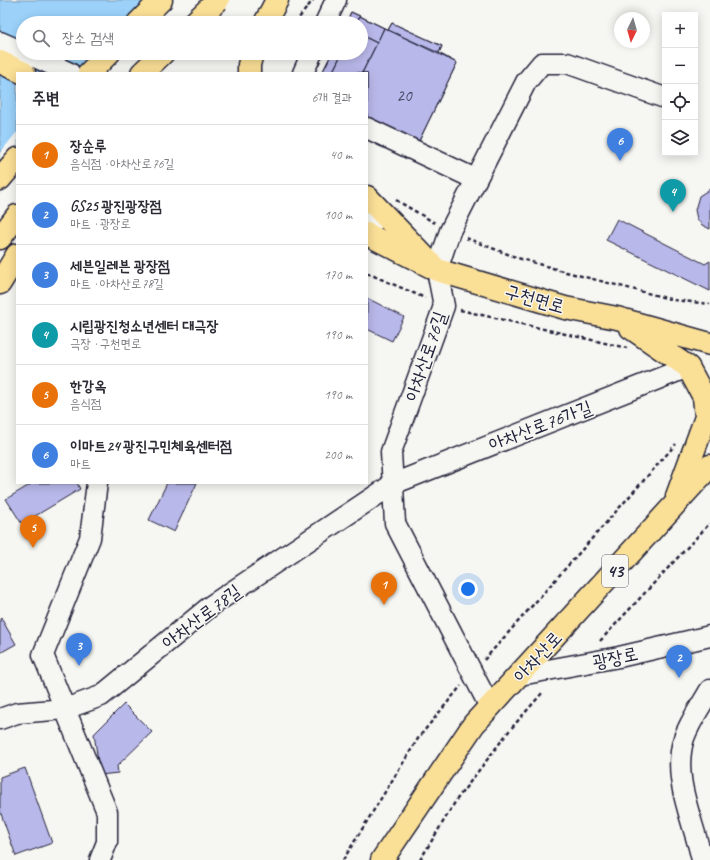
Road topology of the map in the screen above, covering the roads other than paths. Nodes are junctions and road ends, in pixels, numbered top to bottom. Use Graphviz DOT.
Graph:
graph roads {
  1 [pos="161,0"];
  2 [pos="218,0"];
  3 [pos="277,0"];
  4 [pos="336,0"];
  5 [pos="145,16"];
  6 [pos="201,16"];
  7 [pos="268,16"];
  8 [pos="329,16"];
  9 [pos="0,42"];
  10 [pos="16,49"];
  11 [pos="42,60"];
  12 [pos="102,60"];
  13 [pos="156,60"];
  14 [pos="250,60"];
  15 [pos="308,60"];
  16 [pos="0,62"];
  17 [pos="22,72"];
  18 [pos="68,72"];
  19 [pos="90,72"];
  20 [pos="143,72"];
  21 [pos="249,72"];
  22 [pos="302,72"];
  23 [pos="662,97"];
  24 [pos="368,128"];
  25 [pos="16,159"];
  26 [pos="0,179"];
  27 [pos="475,179"];
  28 [pos="368,198"];
  29 [pos="16,217"];
  30 [pos="369,223"];
  31 [pos="0,238"];
  32 [pos="16,257"];
  33 [pos="437,270"];
  34 [pos="0,283"];
  35 [pos="617,318"];
  36 [pos="710,334"];
  37 [pos="710,344"];
  38 [pos="688,367"];
  39 [pos="710,466"];
  40 [pos="97,484"];
  41 [pos="393,484"];
  42 [pos="672,508"];
  43 [pos="710,636"];
  44 [pos="520,675"];
  45 [pos="710,690"];
  46 [pos="490,707"];
  47 [pos="65,709"];
  48 [pos="0,719"];
  49 [pos="100,860"];
  50 [pos="382,860"];
  51 [pos="702,860"];
  1 -- 5 [label="main road"];
  2 -- 6 [label="main road, bridge"];
  3 -- 7 [label="main road"];
  4 -- 8 [label="street"];
  9 -- 10 [label="street"];
  11 -- 18 [label="street"];
  12 -- 19 [label="main road"];
  13 -- 20 [label="main road"];
  14 -- 21 [label="main road"];
  15 -- 22 [label="street"];
  16 -- 17 [label="main road"];
  23 -- 27 [label="street, 아차산로76길"];
  24 -- 27 [label="street"];
  25 -- 26 [label="main road"];
  27 -- 33 [label="street, 아차산로76길"];
  28 -- 33 [label="main road"];
  29 -- 31 [label="main road"];
  30 -- 33 [label="main road, 구천면로"];
  32 -- 34 [label="main road"];
  33 -- 35 [label="main road, 구천면로"];
  33 -- 41 [label="street, 아차산로76길"];
  35 -- 36 [label="main road"];
  35 -- 37 [label="main road, 구천면로"];
  35 -- 38 [label="main road"];
  38 -- 41 [label="street, 아차산로76가길"];
  38 -- 42 [label="main road"];
  39 -- 42 [label="main road, 아차산로 / 43"];
  40 -- 47 [label="street"];
  41 -- 46 [label="street, 아차산로76길"];
  41 -- 47 [label="street, 아차산로78길"];
  42 -- 44 [label="main road, 아차산로 / 43"];
  43 -- 44 [label="street, 광장로"];
  44 -- 46 [label="main road, 아차산로 / 43"];
  45 -- 51 [label="street"];
  46 -- 50 [label="main road, 아차산로 / 43"];
  47 -- 48 [label="street, 아차산로78길"];
  47 -- 49 [label="street"];
}
